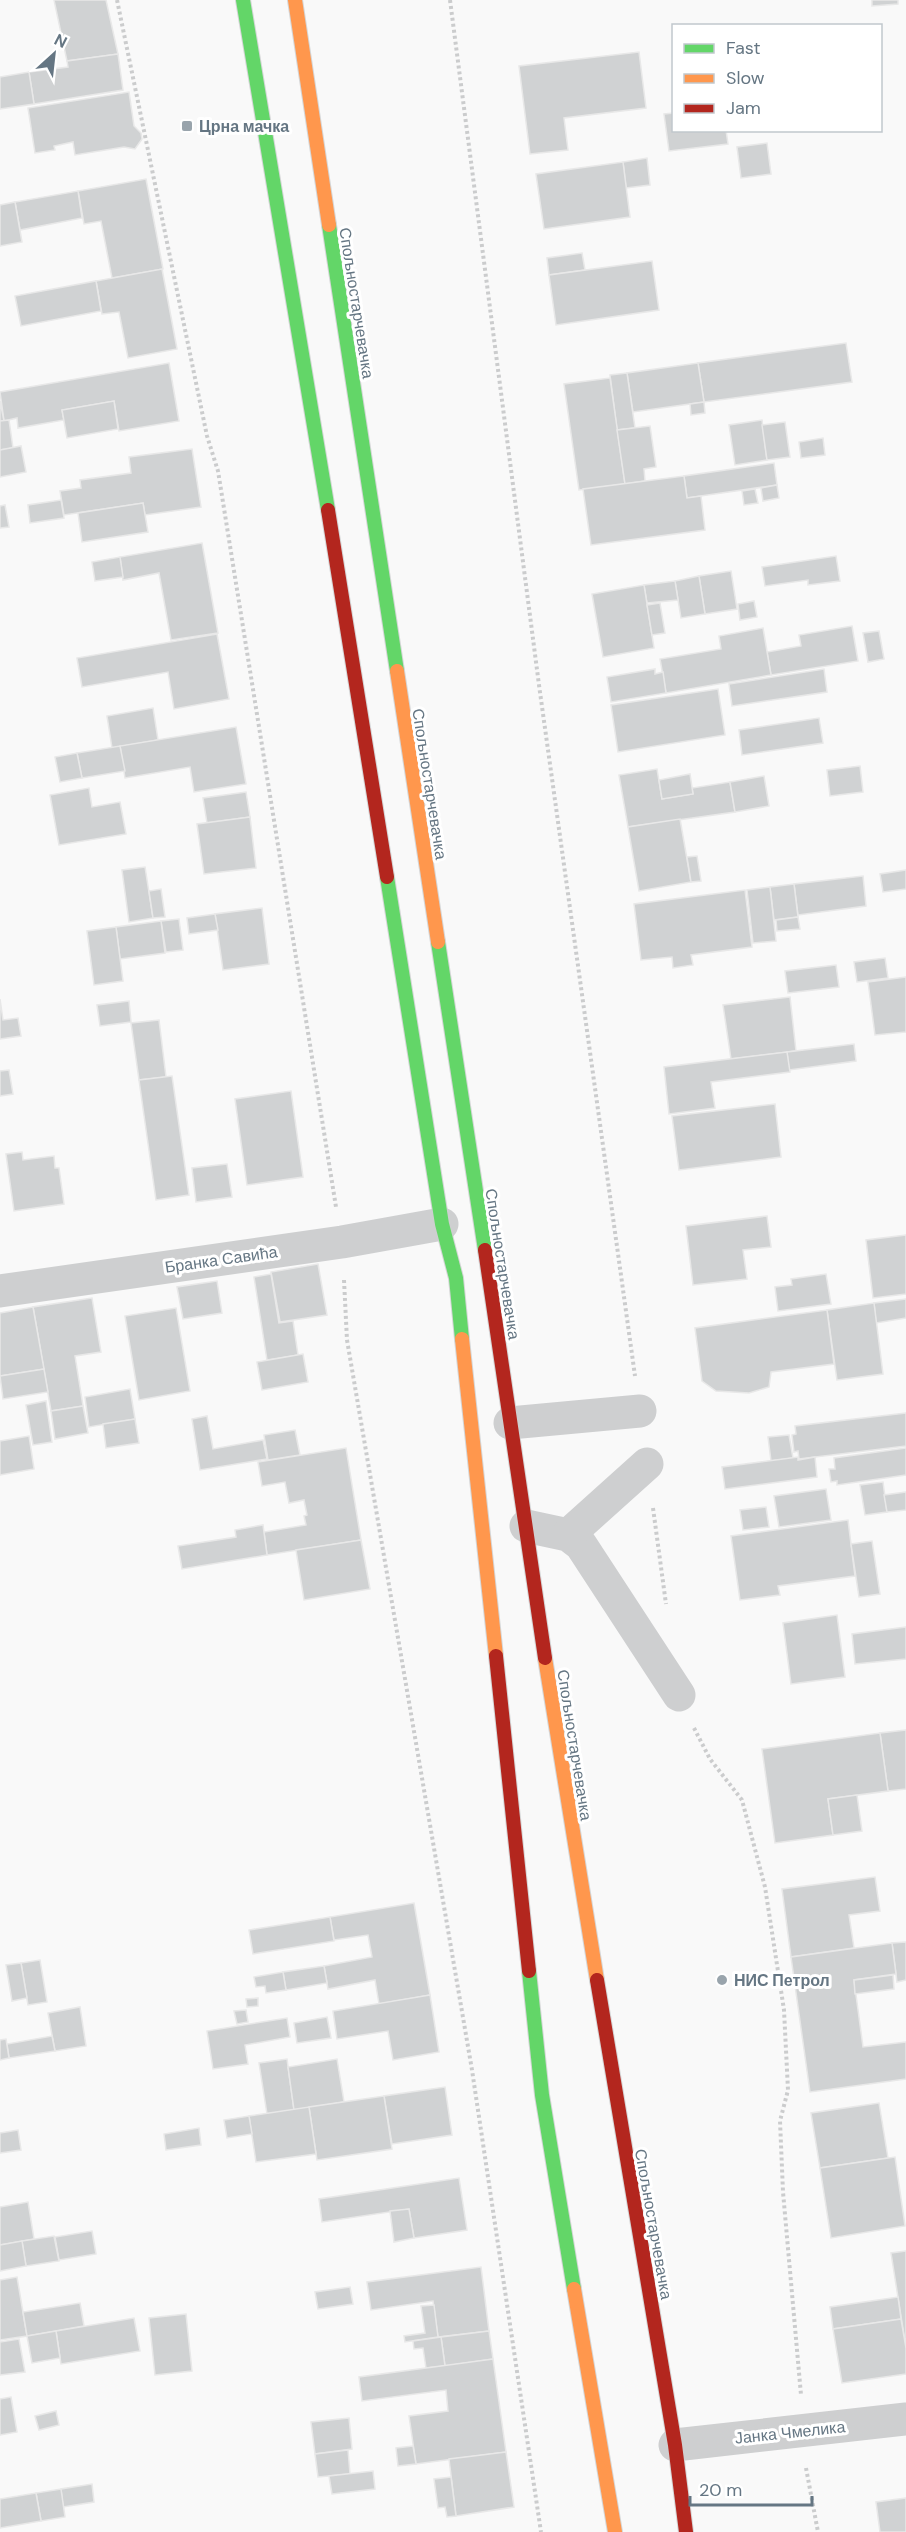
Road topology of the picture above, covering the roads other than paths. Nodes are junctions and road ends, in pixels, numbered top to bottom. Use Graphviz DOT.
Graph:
graph roads {
  1 [pos="243,0"];
  2 [pos="294,0"];
  3 [pos="442,1224"];
  4 [pos="0,1291"];
  5 [pos="640,1412"];
  6 [pos="510,1424"];
  7 [pos="647,1464"];
  8 [pos="526,1526"];
  9 [pos="568,1535"];
  10 [pos="679,1695"];
  11 [pos="906,2419"];
  12 [pos="675,2445"];
  13 [pos="615,2532"];
  14 [pos="686,2532"];
  1 -- 3 [label="street"];
  2 -- 6 [label="street, Спољностарчевачка"];
  3 -- 4 [label="street, Бранка Савића"];
  3 -- 13 [label="street"];
  5 -- 6 [label="street"];
  6 -- 8 [label="street, Спољностарчевачка"];
  7 -- 9 [label="street"];
  8 -- 9 [label="street"];
  8 -- 12 [label="street, Спољностарчевачка"];
  9 -- 10 [label="street"];
  11 -- 12 [label="street, Јанка Чмелика"];
  12 -- 14 [label="street, Спољностарчевачка"];
}
